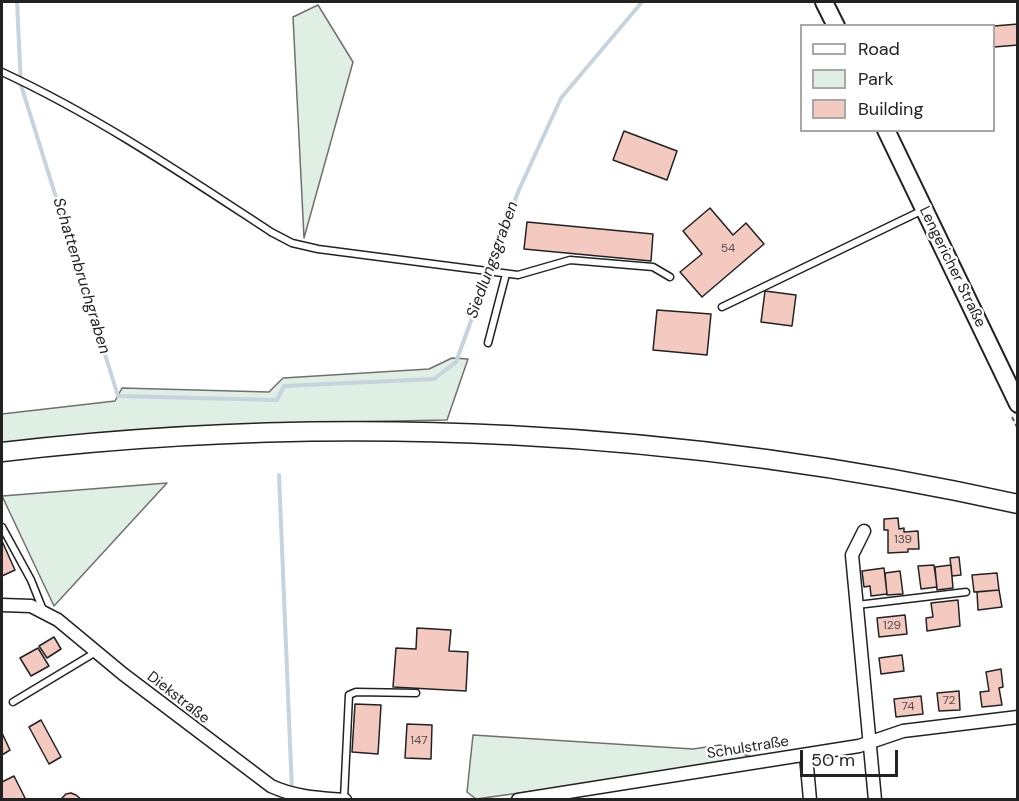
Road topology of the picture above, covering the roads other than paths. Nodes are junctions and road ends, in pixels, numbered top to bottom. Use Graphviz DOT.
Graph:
graph roads {
  1 [pos="824,2"];
  2 [pos="835,24"];
  3 [pos="2,72"];
  4 [pos="887,132"];
  5 [pos="924,210"];
  6 [pos="502,273"];
  7 [pos="670,277"];
  8 [pos="722,307"];
  9 [pos="488,343"];
  10 [pos="1017,404"];
  11 [pos="2,452"];
  12 [pos="1015,504"];
  13 [pos="2,527"];
  14 [pos="864,531"];
  15 [pos="966,592"];
  16 [pos="2,605"];
  17 [pos="857,605"];
  18 [pos="43,611"];
  19 [pos="96,652"];
  20 [pos="416,693"];
  21 [pos="13,702"];
  22 [pos="1017,717"];
  23 [pos="869,743"];
  24 [pos="806,755"];
  25 [pos="304,797"];
  26 [pos="345,799"];
  27 [pos="518,800"];
  28 [pos="810,800"];
  29 [pos="875,800"];
  1 -- 2 [label="main road"];
  3 -- 6 [label="lane"];
  4 -- 5 [label="main road, Lengericher Straße"];
  5 -- 8 [label="lane"];
  5 -- 10 [label="main road, Lengericher Straße"];
  6 -- 7 [label="lane"];
  6 -- 9 [label="lane"];
  11 -- 12 [label="main road"];
  13 -- 18 [label="lane"];
  14 -- 17 [label="street"];
  15 -- 17 [label="lane"];
  16 -- 18 [label="street, Diekstraße"];
  17 -- 23 [label="street"];
  18 -- 19 [label="street, Diekstraße"];
  19 -- 21 [label="lane"];
  19 -- 25 [label="street, Diekstraße"];
  20 -- 26 [label="lane"];
  22 -- 23 [label="street, Schulstraße"];
  23 -- 24 [label="street, Schulstraße"];
  23 -- 29 [label="street"];
  24 -- 27 [label="street, Schulstraße"];
  24 -- 28 [label="street"];
  25 -- 26 [label="street, Diekstraße"];
}
